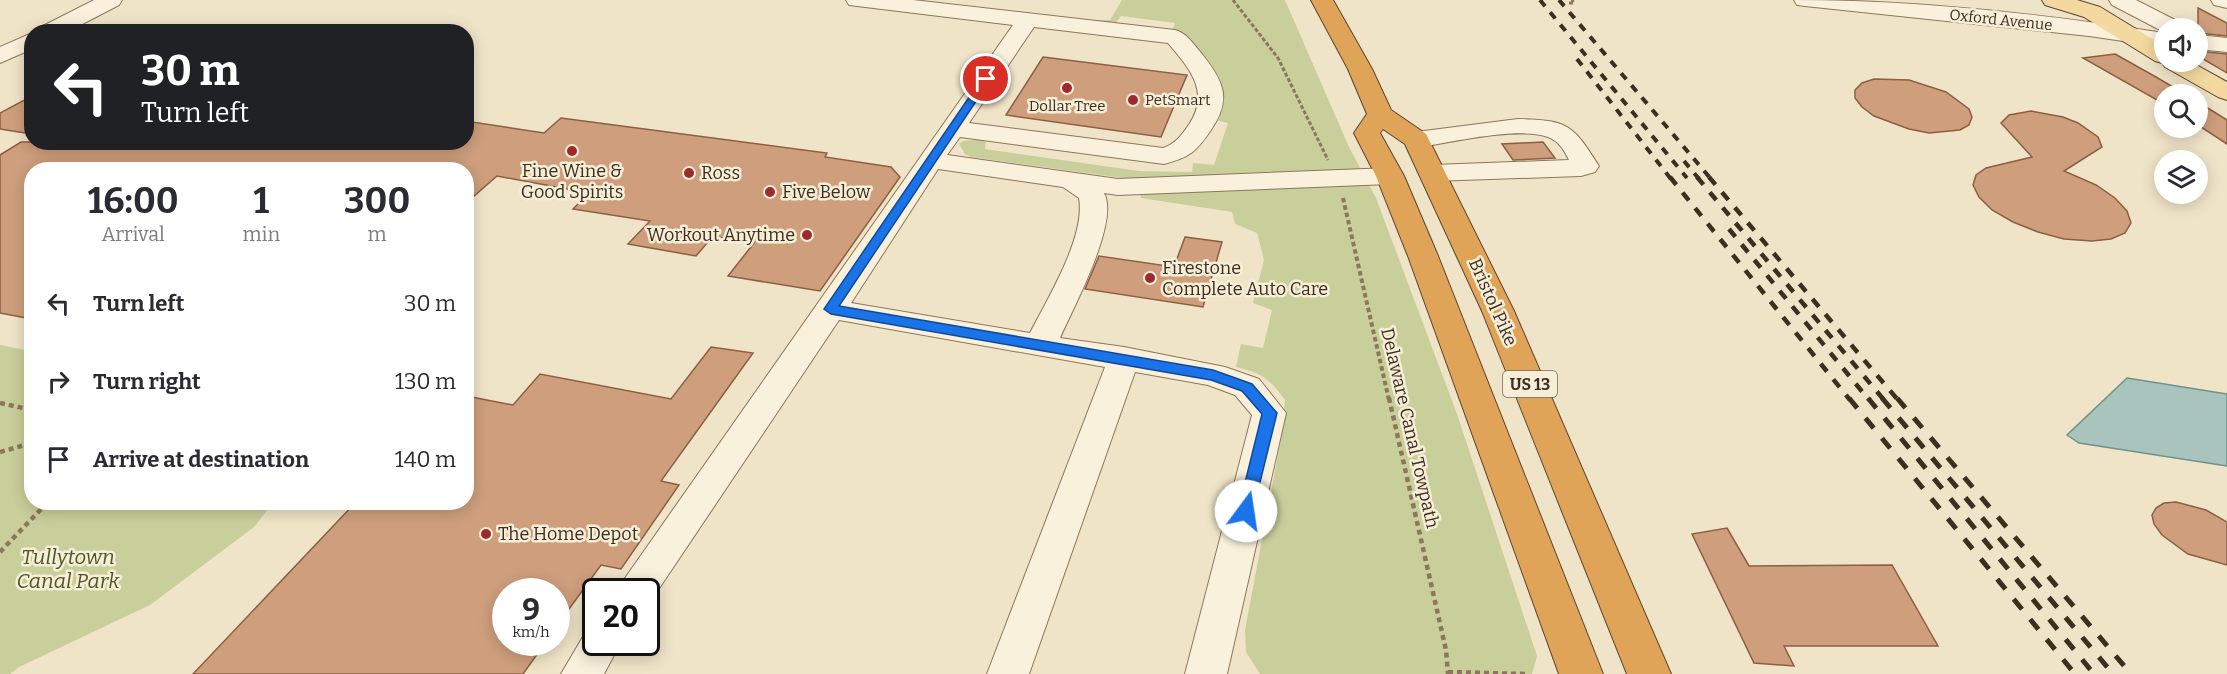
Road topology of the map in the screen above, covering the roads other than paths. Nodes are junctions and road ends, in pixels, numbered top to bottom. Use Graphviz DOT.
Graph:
graph roads {
  1 [pos="111,0"];
  2 [pos="857,0"];
  3 [pos="1322,0"];
  4 [pos="1814,0"];
  5 [pos="2053,0"];
  6 [pos="2072,0"];
  7 [pos="2120,0"];
  8 [pos="2222,0"];
  9 [pos="2227,2"];
  10 [pos="1935,7"];
  11 [pos="2092,12"];
  12 [pos="2154,18"];
  13 [pos="1027,21"];
  14 [pos="59,24"];
  15 [pos="2126,34"];
  16 [pos="24,38"];
  17 [pos="2154,38"];
  18 [pos="24,42"];
  19 [pos="2208,43"];
  20 [pos="0,45"];
  21 [pos="2227,45"];
  22 [pos="2154,50"];
  23 [pos="0,56"];
  24 [pos="2192,72"];
  25 [pos="2227,92"];
  26 [pos="1380,114"];
  27 [pos="952,128"];
  28 [pos="1416,140"];
  29 [pos="930,160"];
  30 [pos="1433,173"];
  31 [pos="1390,176"];
  32 [pos="1070,179"];
  33 [pos="1138,187"];
  34 [pos="1092,227"];
  35 [pos="831,309"];
  36 [pos="1041,344"];
  37 [pos="1124,358"];
  38 [pos="645,578"];
  39 [pos="593,656"];
  40 [pos="1011,673"];
  41 [pos="582,674"];
  42 [pos="1206,674"];
  43 [pos="1581,674"];
  44 [pos="1649,674"];
  1 -- 14 [label="street"];
  2 -- 13 [label="street"];
  3 -- 26 [label="highway"];
  4 -- 10 [label="street, Oxford Avenue"];
  5 -- 11 [label="main road"];
  6 -- 11 [label="street"];
  7 -- 12 [label="street"];
  8 -- 9 [label="street"];
  10 -- 15 [label="street, Oxford Avenue"];
  11 -- 15 [label="main road"];
  13 -- 27 [label="street"];
  13 -- 27 [label="street"];
  15 -- 17 [label="street, Oxford Avenue"];
  15 -- 22 [label="main road"];
  16 -- 20 [label="street"];
  18 -- 23 [label="street"];
  19 -- 21 [label="street"];
  24 -- 25 [label="main road"];
  26 -- 28 [label="highway, Bristol Pike / US 13"];
  26 -- 31 [label="highway, US 13"];
  27 -- 29 [label="street"];
  28 -- 30 [label="highway, Bristol Pike / US 13"];
  28 -- 30 [label="street"];
  29 -- 32 [label="street"];
  29 -- 35 [label="street"];
  30 -- 44 [label="highway, Bristol Pike / US 13"];
  31 -- 33 [label="street"];
  31 -- 43 [label="highway, US 13"];
  32 -- 33 [label="street"];
  32 -- 34 [label="street"];
  33 -- 34 [label="street"];
  34 -- 36 [label="street"];
  35 -- 36 [label="street"];
  35 -- 38 [label="street"];
  36 -- 37 [label="street"];
  37 -- 40 [label="street"];
  37 -- 42 [label="street"];
  39 -- 41 [label="street"];
}
